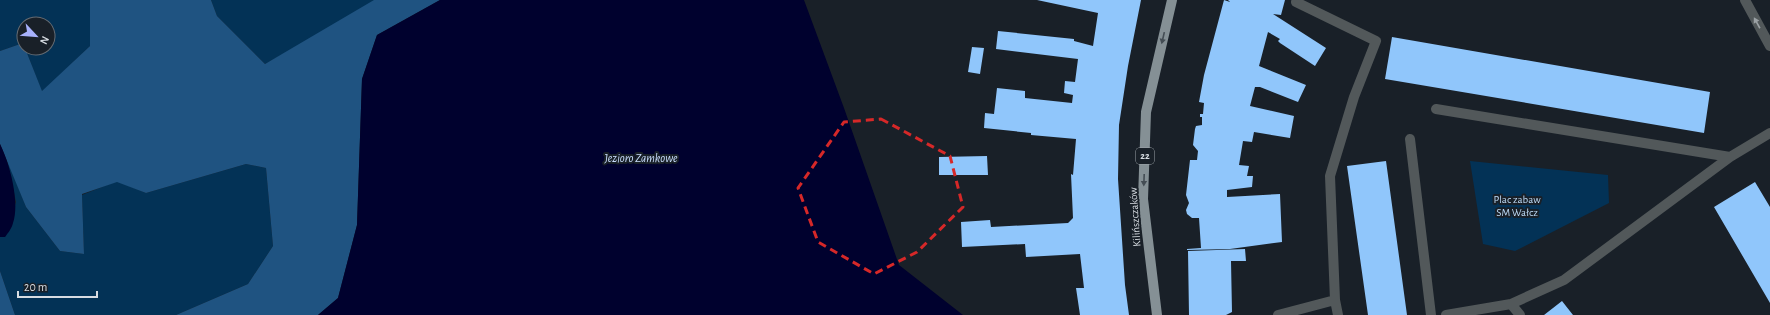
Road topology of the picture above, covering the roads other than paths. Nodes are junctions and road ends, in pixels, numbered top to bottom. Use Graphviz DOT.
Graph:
graph roads {
  1 [pos="1172,0"];
  2 [pos="1745,0"];
  3 [pos="1296,2"];
  4 [pos="1770,46"];
  5 [pos="1436,109"];
  6 [pos="1770,133"];
  7 [pos="1410,139"];
  8 [pos="1730,157"];
  9 [pos="1335,300"];
  10 [pos="1511,304"];
  11 [pos="1157,315"];
  12 [pos="1278,315"];
  13 [pos="1338,315"];
  14 [pos="1431,315"];
  15 [pos="1446,315"];
  16 [pos="1520,315"];
  1 -- 11 [label="main road, Kilińszczaków / 22, one-way"];
  4 -- 2 [label="street, one-way"];
  3 -- 9 [label="street"];
  5 -- 8 [label="street"];
  6 -- 8 [label="street"];
  7 -- 14 [label="street"];
  8 -- 10 [label="street"];
  9 -- 12 [label="street"];
  9 -- 13 [label="street"];
  10 -- 15 [label="street"];
  10 -- 16 [label="street"];
}
